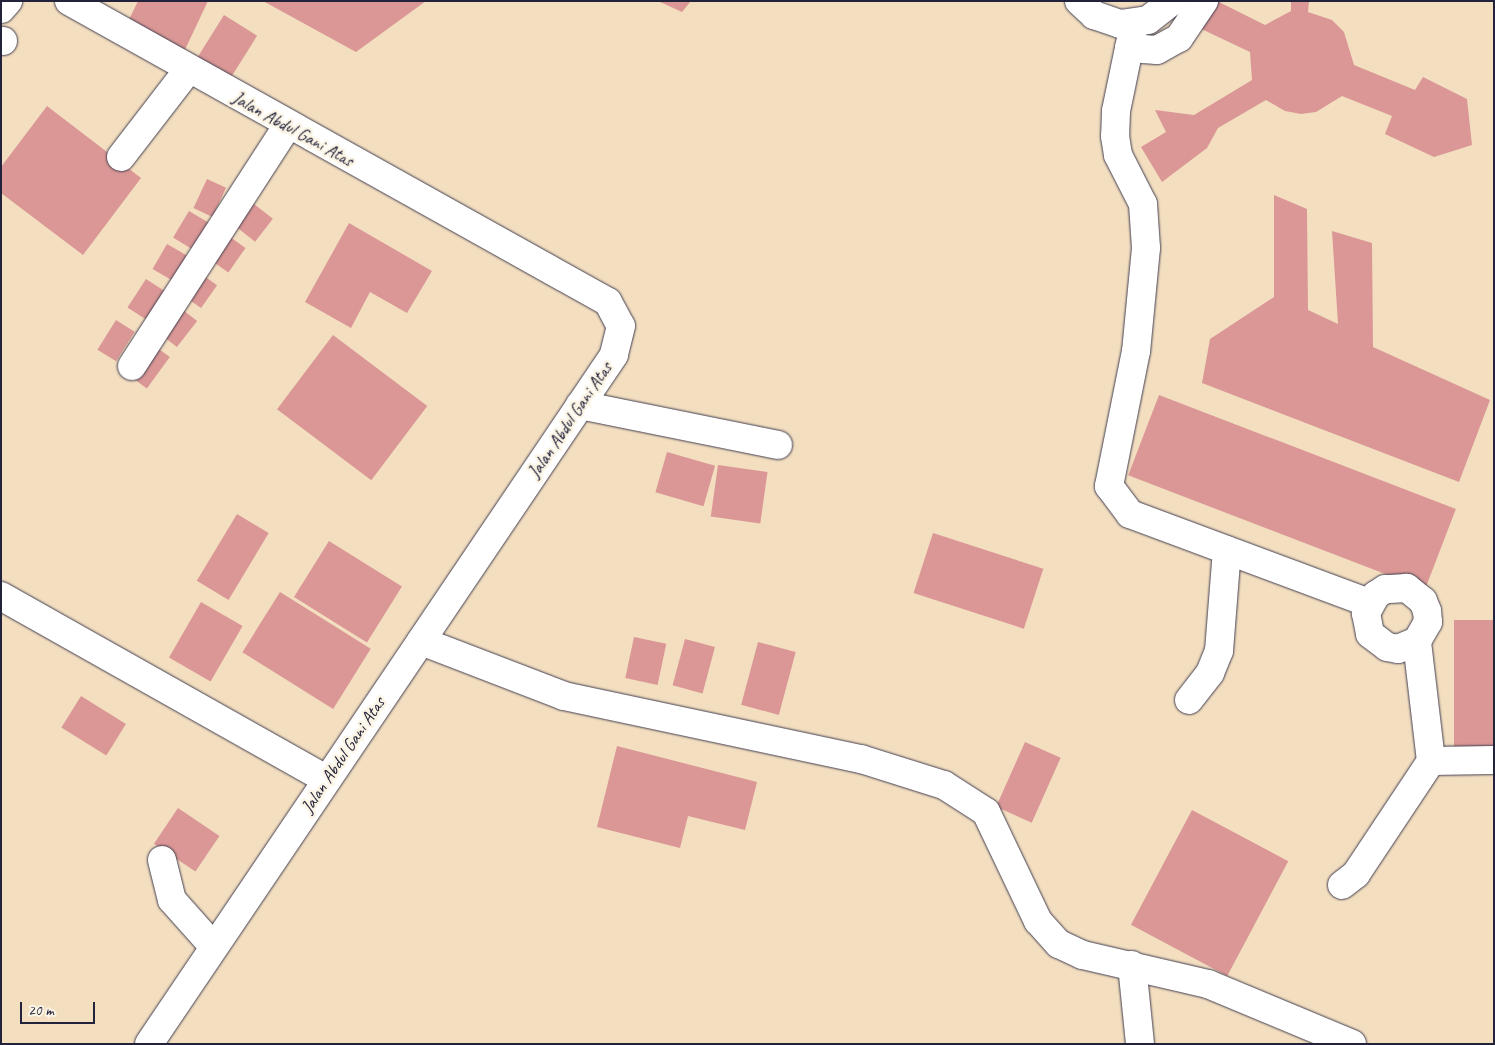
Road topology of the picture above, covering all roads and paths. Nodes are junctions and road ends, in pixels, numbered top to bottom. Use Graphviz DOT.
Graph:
graph roads {
  1 [pos="8,1"];
  2 [pos="69,1"];
  3 [pos="1079,1"];
  4 [pos="1172,1"];
  5 [pos="1204,1"];
  6 [pos="1,9"];
  7 [pos="1132,36"];
  8 [pos="188,70"];
  9 [pos="286,126"];
  10 [pos="121,157"];
  11 [pos="132,366"];
  12 [pos="580,405"];
  13 [pos="778,445"];
  14 [pos="1227,550"];
  15 [pos="1,596"];
  16 [pos="1369,603"];
  17 [pos="420,641"];
  18 [pos="1417,641"];
  19 [pos="1190,700"];
  20 [pos="1494,760"];
  21 [pos="1431,761"];
  22 [pos="326,779"];
  23 [pos="162,860"];
  24 [pos="1342,885"];
  25 [pos="214,946"];
  26 [pos="1132,965"];
  27 [pos="148,1044"];
  28 [pos="1140,1044"];
  29 [pos="1352,1044"];
  1 -- 6 [label="street"];
  2 -- 8 [label="street, Jalan Abdul Gani Atas"];
  3 -- 7 [label="street"];
  4 -- 7 [label="street"];
  5 -- 7 [label="street"];
  7 -- 14 [label="street"];
  8 -- 9 [label="street, Jalan Abdul Gani Atas"];
  8 -- 10 [label="street"];
  9 -- 11 [label="street"];
  9 -- 12 [label="street, Jalan Abdul Gani Atas"];
  12 -- 13 [label="street"];
  12 -- 17 [label="street, Jalan Abdul Gani Atas"];
  14 -- 16 [label="street"];
  14 -- 19 [label="street"];
  15 -- 22 [label="street"];
  16 -- 18 [label="street"];
  16 -- 18 [label="street"];
  17 -- 22 [label="street, Jalan Abdul Gani Atas"];
  17 -- 26 [label="street"];
  18 -- 21 [label="street"];
  20 -- 21 [label="street"];
  21 -- 24 [label="street"];
  22 -- 25 [label="street, Jalan Abdul Gani Atas"];
  23 -- 25 [label="street"];
  25 -- 27 [label="street, Jalan Abdul Gani Atas"];
  26 -- 28 [label="street"];
  26 -- 29 [label="street"];
}
